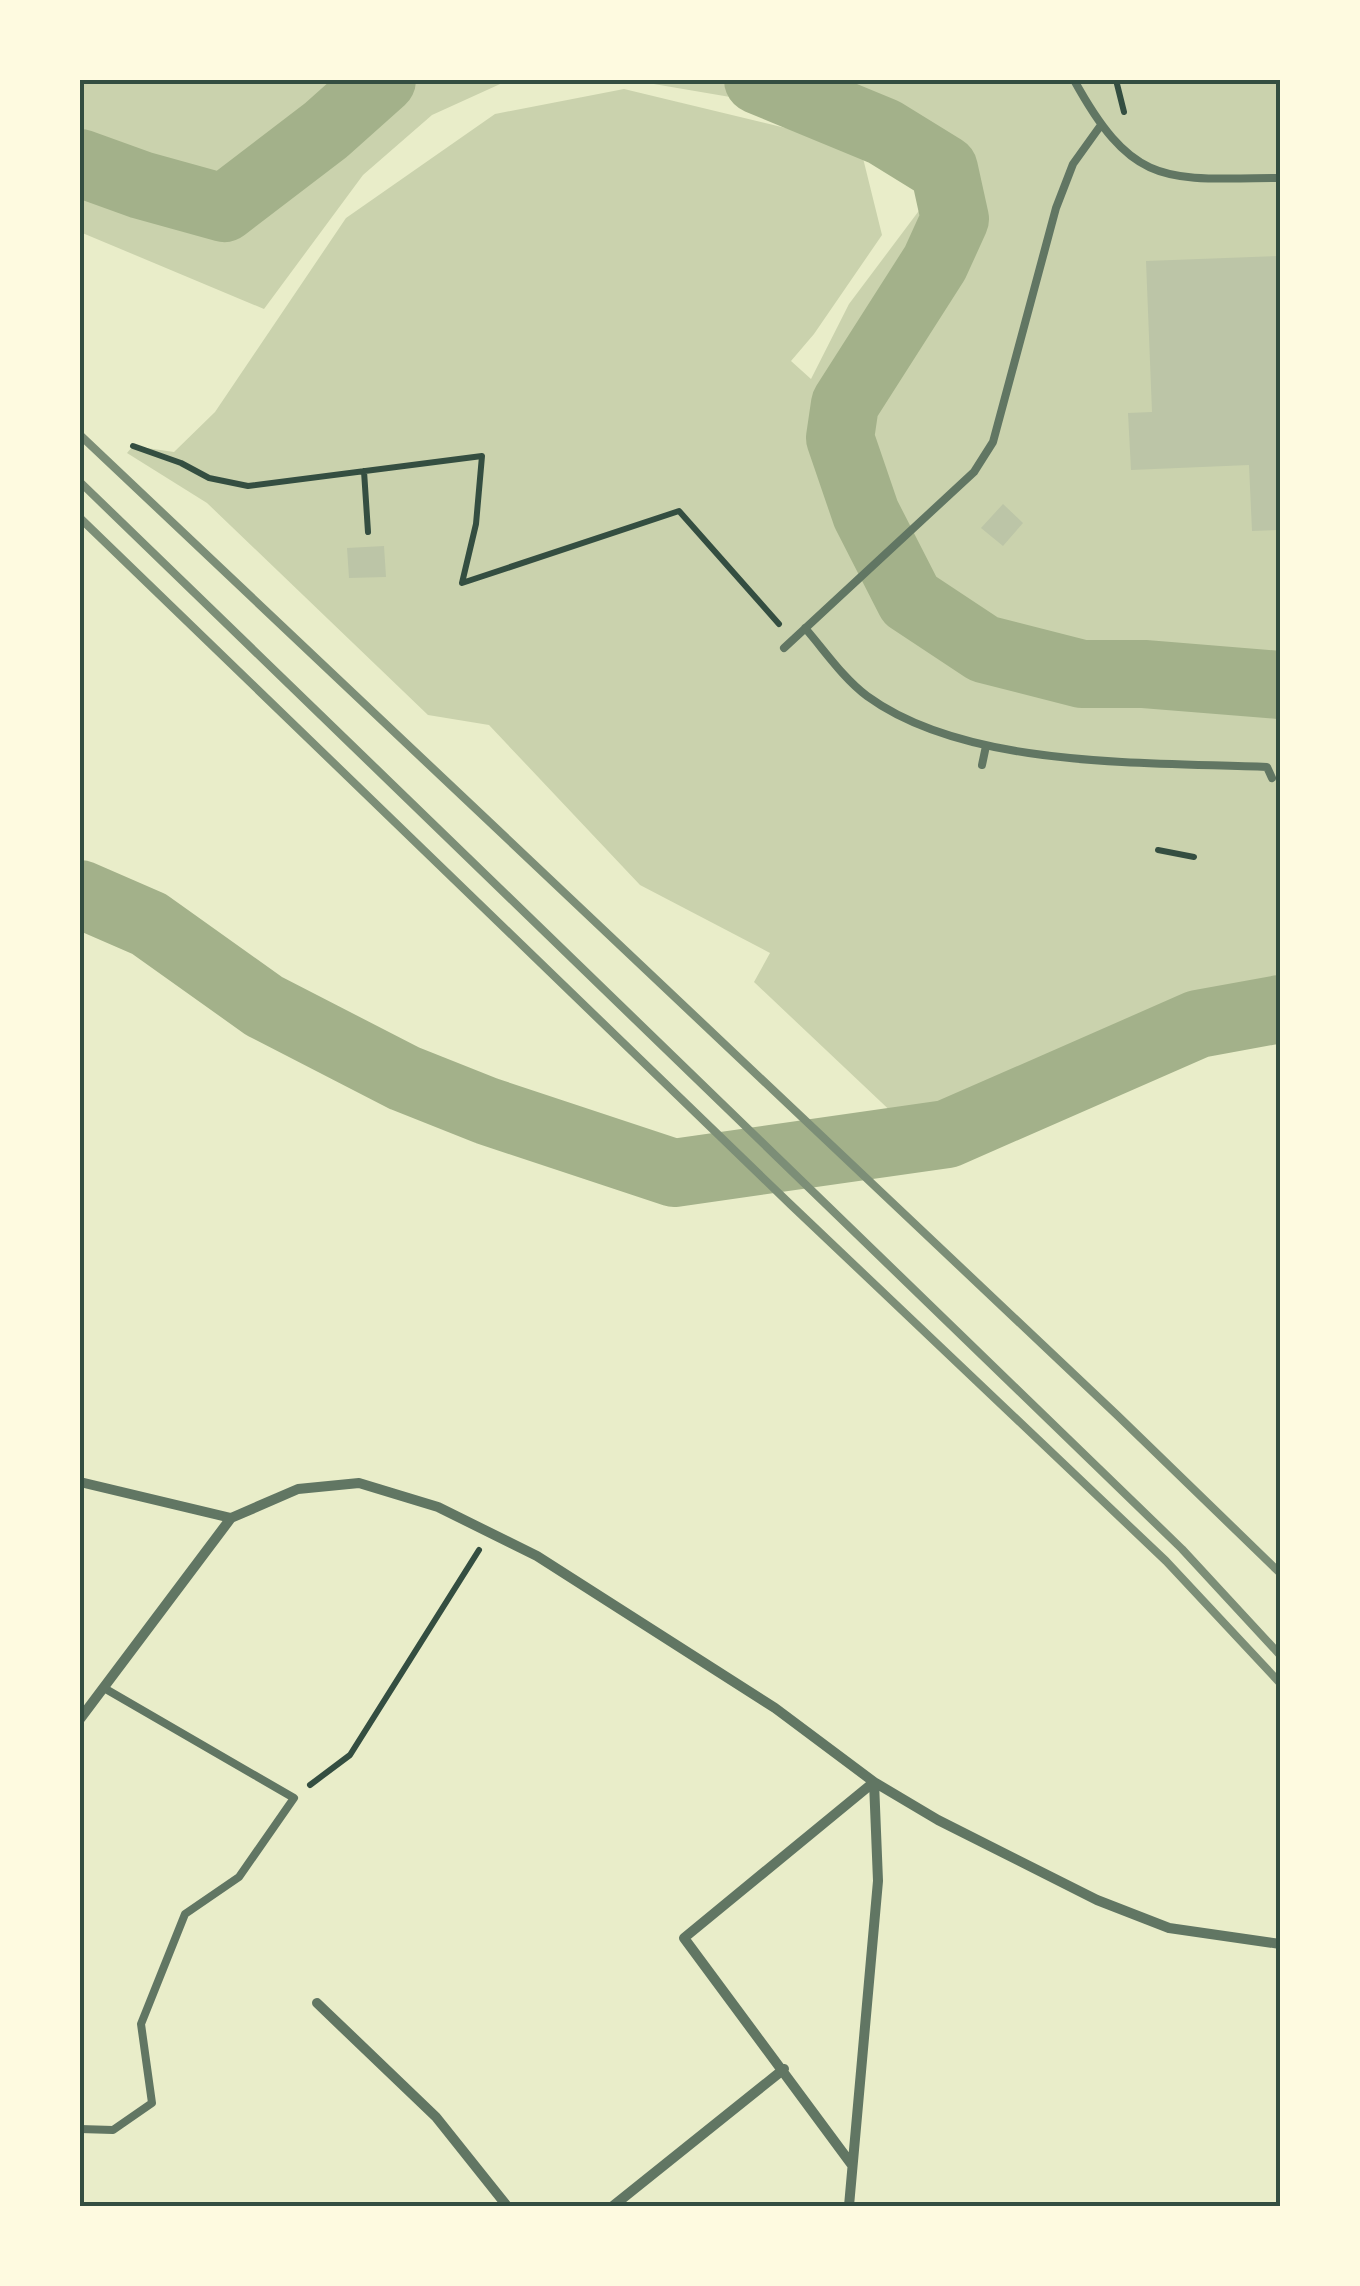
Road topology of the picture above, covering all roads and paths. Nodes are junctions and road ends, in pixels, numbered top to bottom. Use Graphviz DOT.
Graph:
graph roads {
  1 [pos="1074,80"];
  2 [pos="1101,125"];
  3 [pos="1280,178"];
  4 [pos="133,446"];
  5 [pos="364,471"];
  6 [pos="368,532"];
  7 [pos="805,628"];
  8 [pos="794,639"];
  9 [pos="784,648"];
  10 [pos="986,746"];
  11 [pos="982,765"];
  12 [pos="1272,778"];
  13 [pos="1158,850"];
  14 [pos="1194,857"];
  15 [pos="80,1482"];
  16 [pos="230,1518"];
  17 [pos="490,1532"];
  18 [pos="104,1688"];
  19 [pos="80,1719"];
  20 [pos="874,1782"];
  21 [pos="294,1798"];
  22 [pos="1280,1944"];
  23 [pos="316,2003"];
  24 [pos="784,2070"];
  25 [pos="80,2129"];
  26 [pos="852,2165"];
  27 [pos="507,2206"];
  28 [pos="613,2206"];
  29 [pos="849,2206"];
  1 -- 2 [label="lane"];
  2 -- 3 [label="lane"];
  2 -- 7 [label="lane"];
  4 -- 5 [label="path"];
  5 -- 6 [label="path"];
  5 -- 8 [label="path"];
  7 -- 8 [label="lane"];
  7 -- 10 [label="lane"];
  8 -- 9 [label="lane"];
  10 -- 11 [label="lane"];
  10 -- 12 [label="lane"];
  13 -- 14 [label="path"];
  15 -- 16 [label="street"];
  16 -- 17 [label="street"];
  16 -- 18 [label="street"];
  17 -- 20 [label="street"];
  17 -- 21 [label="path"];
  18 -- 19 [label="street"];
  18 -- 21 [label="lane"];
  20 -- 22 [label="street"];
  20 -- 24 [label="street"];
  20 -- 26 [label="street"];
  21 -- 25 [label="lane"];
  23 -- 27 [label="street"];
  24 -- 26 [label="street"];
  24 -- 28 [label="street"];
  26 -- 29 [label="street"];
}
